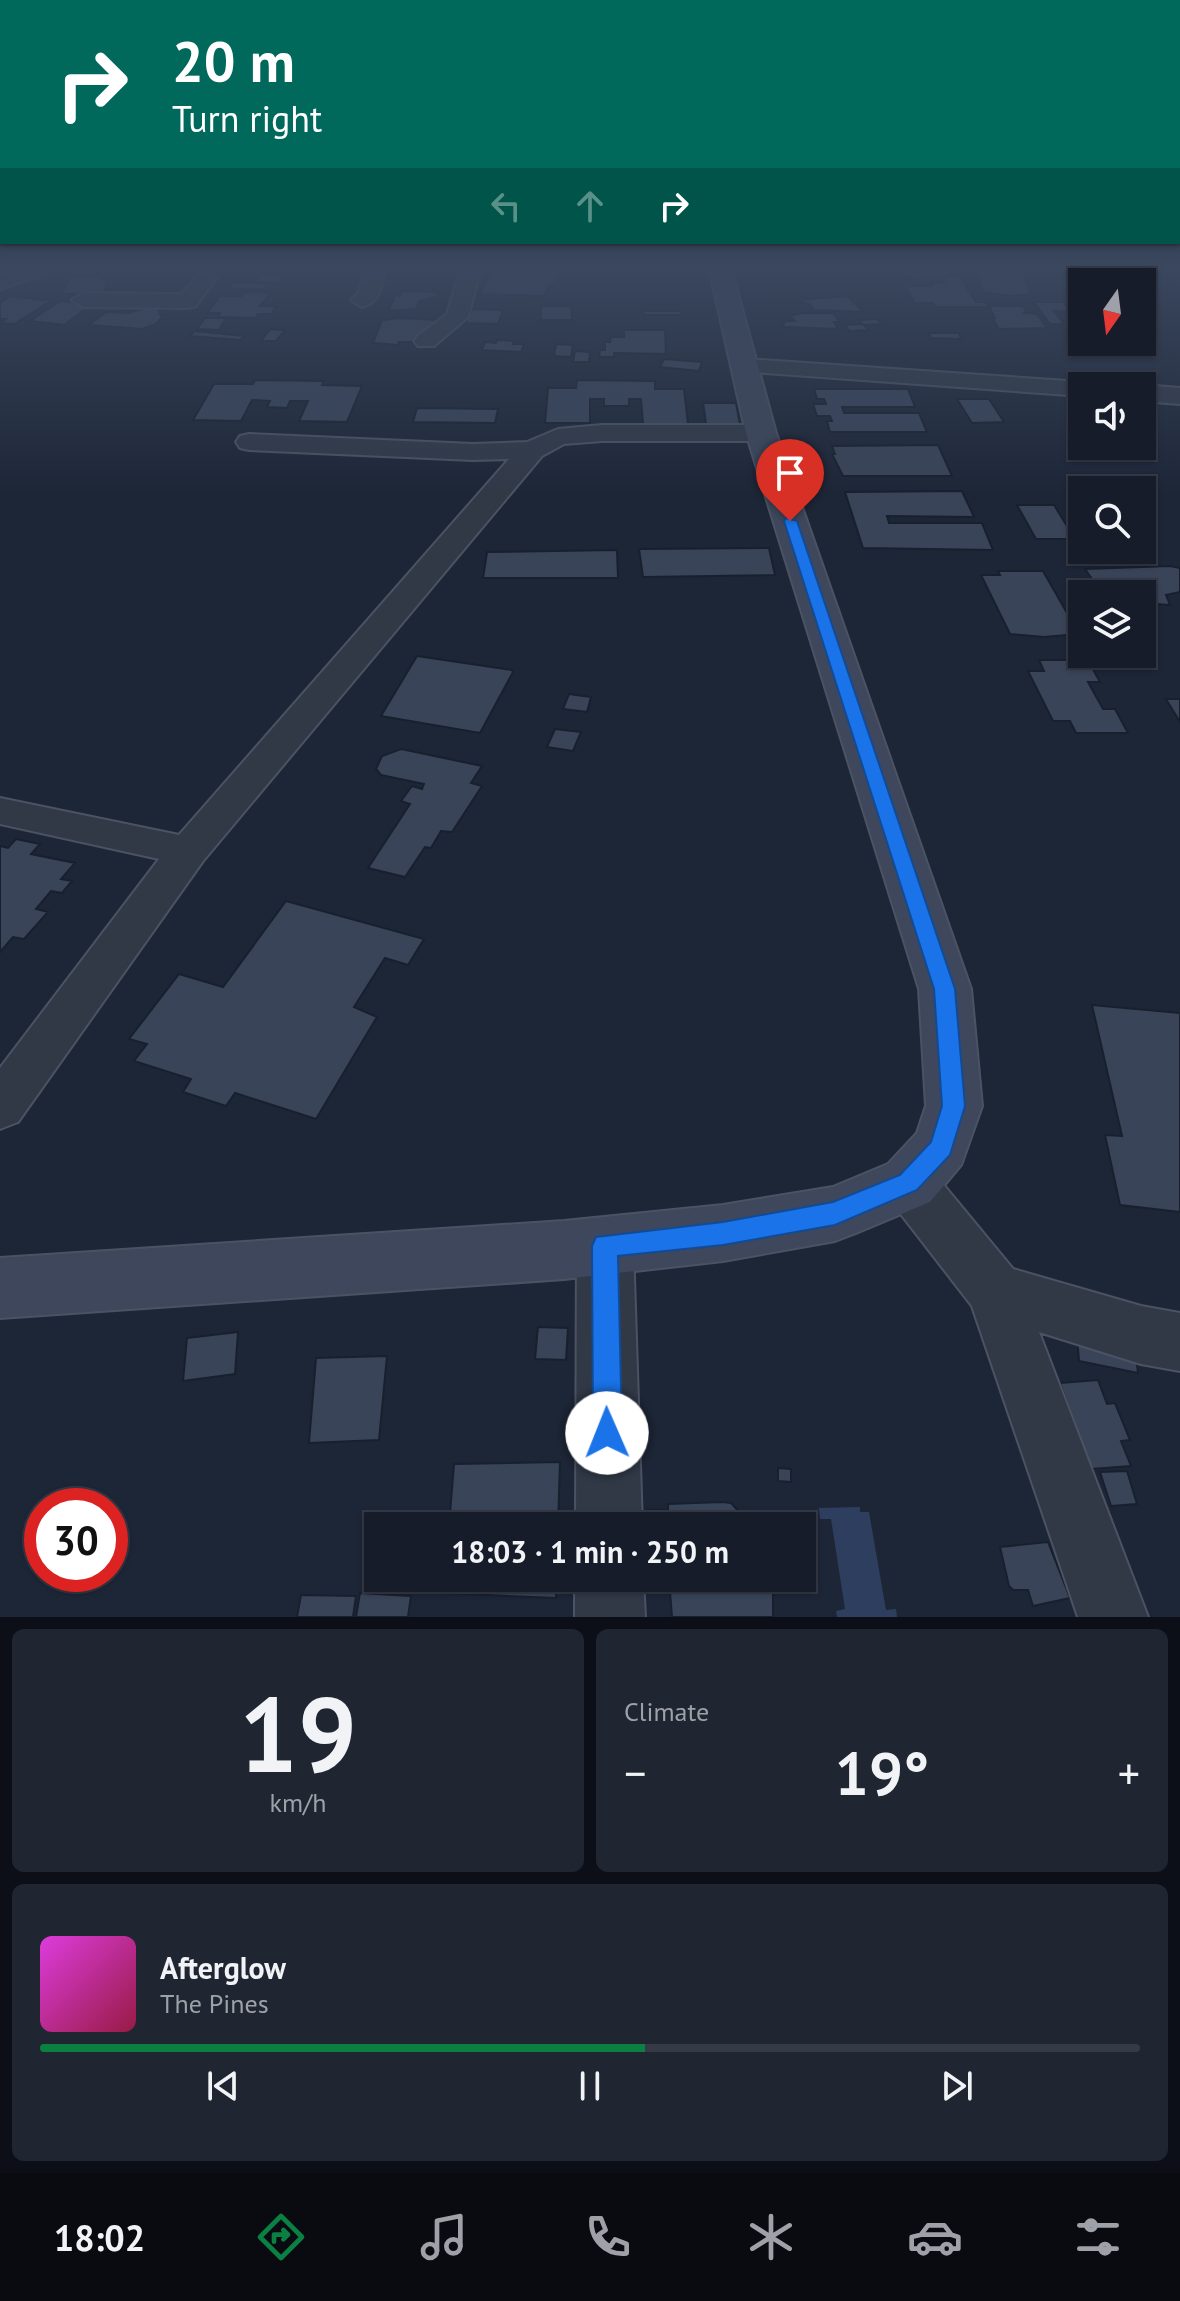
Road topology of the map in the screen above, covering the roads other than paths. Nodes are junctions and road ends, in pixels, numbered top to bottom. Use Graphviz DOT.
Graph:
graph roads {
  1 [pos="740,343"];
  2 [pos="746,366"];
  3 [pos="1068,388"];
  4 [pos="1156,394"];
  5 [pos="1180,396"];
  6 [pos="761,433"];
  7 [pos="249,442"];
  8 [pos="532,450"];
  9 [pos="0,811"];
  10 [pos="188,851"];
  11 [pos="0,1107"];
  12 [pos="909,1183"];
  13 [pos="605,1246"];
  14 [pos="0,1288"];
  15 [pos="995,1291"];
  16 [pos="1180,1342"];
  17 [pos="609,1512"];
  18 [pos="609,1592"];
  19 [pos="610,1617"];
  20 [pos="1113,1617"];
  1 -- 2 [label="street"];
  2 -- 3 [label="street"];
  2 -- 6 [label="street"];
  4 -- 5 [label="street"];
  6 -- 8 [label="street"];
  6 -- 12 [label="street"];
  7 -- 8 [label="street"];
  8 -- 10 [label="street"];
  9 -- 10 [label="street"];
  10 -- 11 [label="street"];
  12 -- 13 [label="street"];
  12 -- 15 [label="street"];
  13 -- 14 [label="street"];
  13 -- 17 [label="street"];
  15 -- 16 [label="street"];
  15 -- 20 [label="street"];
  18 -- 19 [label="street"];
}
